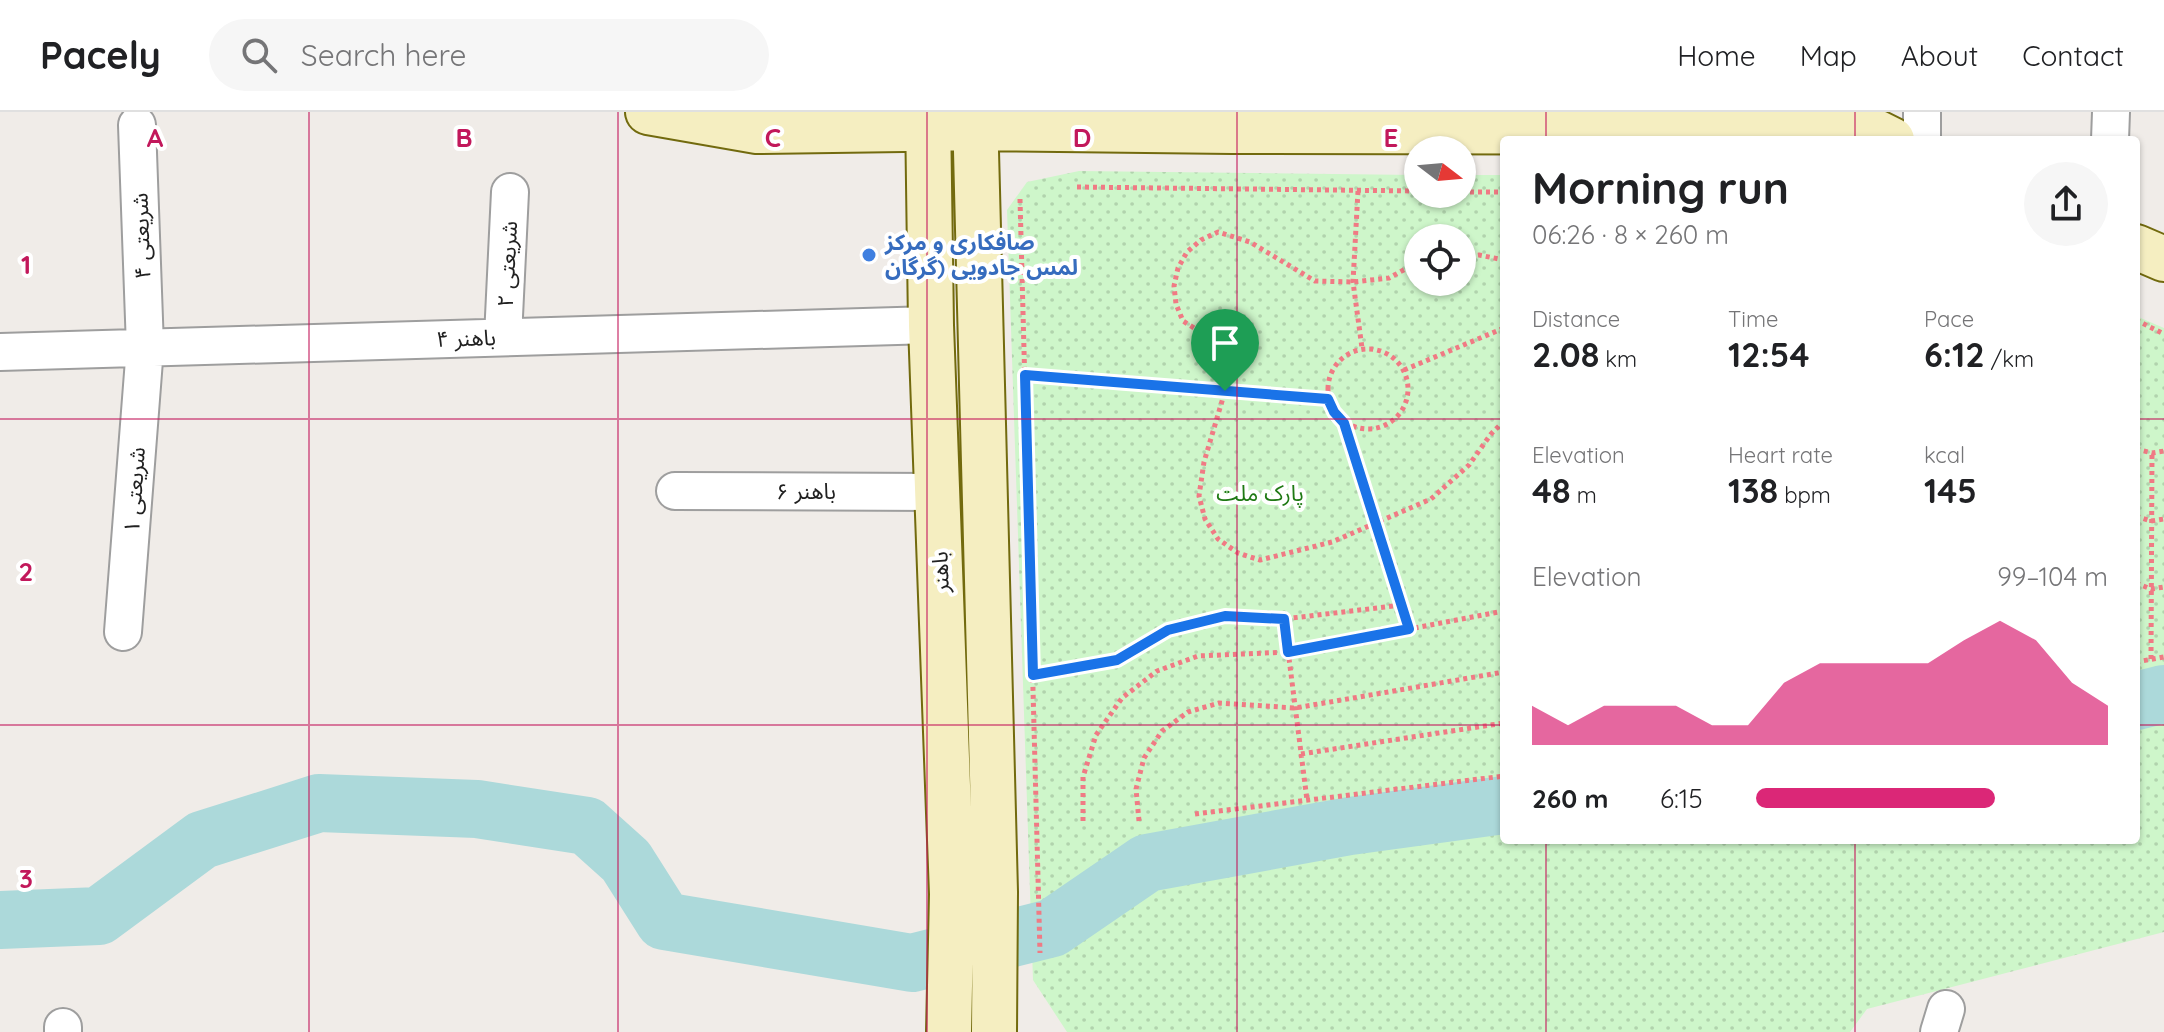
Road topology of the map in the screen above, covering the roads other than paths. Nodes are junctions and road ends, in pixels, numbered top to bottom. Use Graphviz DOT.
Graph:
graph roads {
  1 [pos="648,112"];
  2 [pos="1922,112"];
  3 [pos="2111,112"];
  4 [pos="928,120"];
  5 [pos="975,120"];
  6 [pos="1105,121"];
  7 [pos="1232,122"];
  8 [pos="1396,122"];
  9 [pos="1597,122"];
  10 [pos="1770,122"];
  11 [pos="137,125"];
  12 [pos="1884,136"];
  13 [pos="1922,136"];
  14 [pos="2110,136"];
  15 [pos="510,192"];
  16 [pos="2140,249"];
  17 [pos="2164,259"];
  18 [pos="931,325"];
  19 [pos="503,337"];
  20 [pos="145,347"];
  21 [pos="0,352"];
  22 [pos="675,491"];
  23 [pos="938,492"];
  24 [pos="123,632"];
  25 [pos="949,1032"];
  26 [pos="994,1032"];
  1 -- 4 [label="main road"];
  2 -- 13 [label="street"];
  3 -- 14 [label="street"];
  4 -- 5 [label="main road"];
  4 -- 18 [label="main road, باهنر"];
  5 -- 6 [label="main road"];
  5 -- 26 [label="main road"];
  6 -- 7 [label="main road"];
  7 -- 8 [label="main road"];
  8 -- 9 [label="main road"];
  9 -- 10 [label="main road"];
  10 -- 12 [label="main road"];
  11 -- 20 [label="street, ۴ شریعتی"];
  15 -- 19 [label="street, ۲ شریعتی"];
  16 -- 17 [label="main road"];
  18 -- 19 [label="street, ۴ باهنر"];
  18 -- 23 [label="main road, باهنر"];
  19 -- 20 [label="street, ۴ باهنر"];
  20 -- 21 [label="street, ۴ باهنر"];
  20 -- 24 [label="street, ۱ شریعتی"];
  22 -- 23 [label="street, ۶ باهنر"];
  23 -- 25 [label="main road, باهنر"];
}
